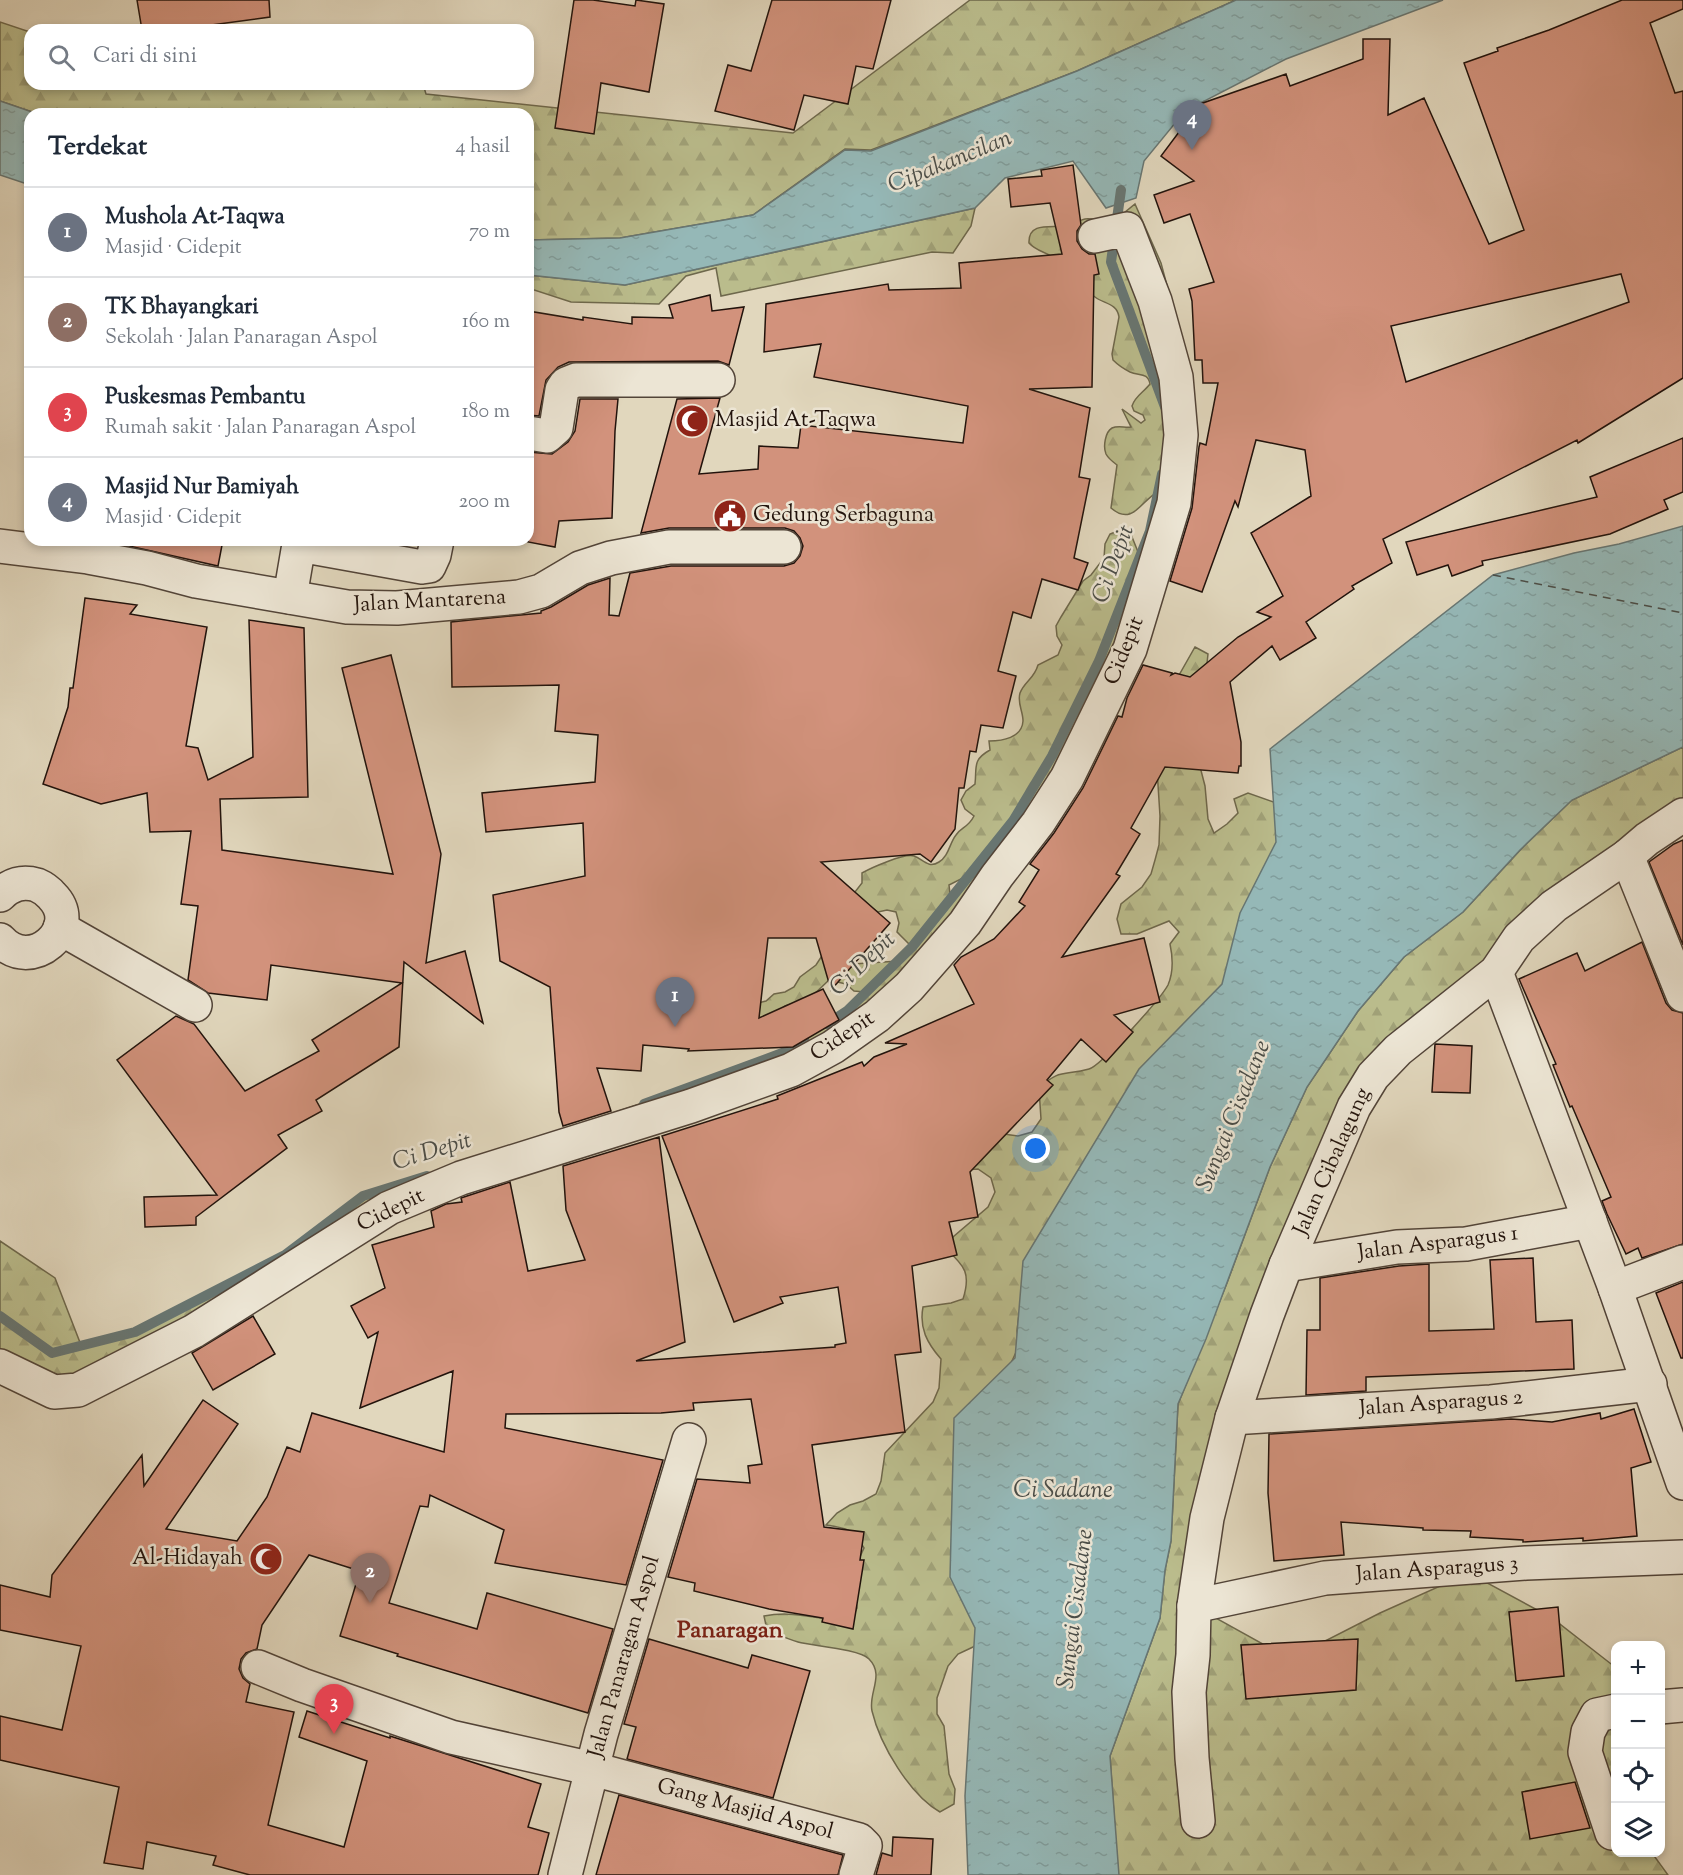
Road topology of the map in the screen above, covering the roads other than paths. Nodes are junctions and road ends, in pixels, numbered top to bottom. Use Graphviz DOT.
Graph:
graph roads {
  1 [pos="1106,233"];
  2 [pos="718,380"];
  3 [pos="534,433"];
  4 [pos="0,546"];
  5 [pos="305,546"];
  6 [pos="305,546"];
  7 [pos="436,546"];
  8 [pos="784,547"];
  9 [pos="290,597"];
  10 [pos="1683,815"];
  11 [pos="1627,856"];
  12 [pos="0,895"];
  13 [pos="60,928"];
  14 [pos="0,940"];
  15 [pos="1496,972"];
  16 [pos="1683,995"];
  17 [pos="195,1005"];
  18 [pos="1590,1221"];
  19 [pos="1683,1262"];
  20 [pos="1286,1265"];
  21 [pos="1615,1288"];
  22 [pos="0,1366"];
  23 [pos="1650,1384"];
  24 [pos="1232,1418"];
  25 [pos="1673,1426"];
  26 [pos="689,1440"];
  27 [pos="1683,1483"];
  28 [pos="1683,1557"];
  29 [pos="1194,1606"];
  30 [pos="258,1667"];
  31 [pos="1683,1705"];
  32 [pos="1665,1707"];
  33 [pos="1611,1712"];
  34 [pos="593,1769"];
  35 [pos="1198,1821"];
  36 [pos="1611,1830"];
  37 [pos="565,1875"];
  38 [pos="856,1875"];
  1 -- 22 [label="street, Cidepit"];
  2 -- 3 [label="street"];
  4 -- 9 [label="street, Jalan Mantarena"];
  5 -- 7 [label="street"];
  6 -- 9 [label="street"];
  8 -- 9 [label="street, Jalan Mantarena"];
  10 -- 11 [label="street, Jalan Cibalagung"];
  11 -- 15 [label="street, Jalan Cibalagung"];
  11 -- 16 [label="street"];
  12 -- 13 [label="street"];
  13 -- 14 [label="street"];
  13 -- 17 [label="street"];
  15 -- 18 [label="street"];
  15 -- 20 [label="street, Jalan Cibalagung"];
  18 -- 20 [label="street, Jalan Asparagus 1"];
  18 -- 21 [label="street"];
  19 -- 21 [label="street"];
  20 -- 24 [label="street, Jalan Cibalagung"];
  21 -- 23 [label="street"];
  23 -- 24 [label="street, Jalan Asparagus 2"];
  23 -- 25 [label="street"];
  24 -- 29 [label="street, Jalan Cibalagung"];
  25 -- 27 [label="street"];
  26 -- 34 [label="street, Jalan Panaragan Aspol"];
  28 -- 29 [label="street, Jalan Asparagus 3"];
  29 -- 35 [label="street, Jalan Cibalagung"];
  30 -- 34 [label="street"];
  31 -- 32 [label="street"];
  33 -- 36 [label="street"];
  34 -- 37 [label="street, Jalan Panaragan Aspol"];
  34 -- 38 [label="street, Gang Masjid Aspol"];
}
